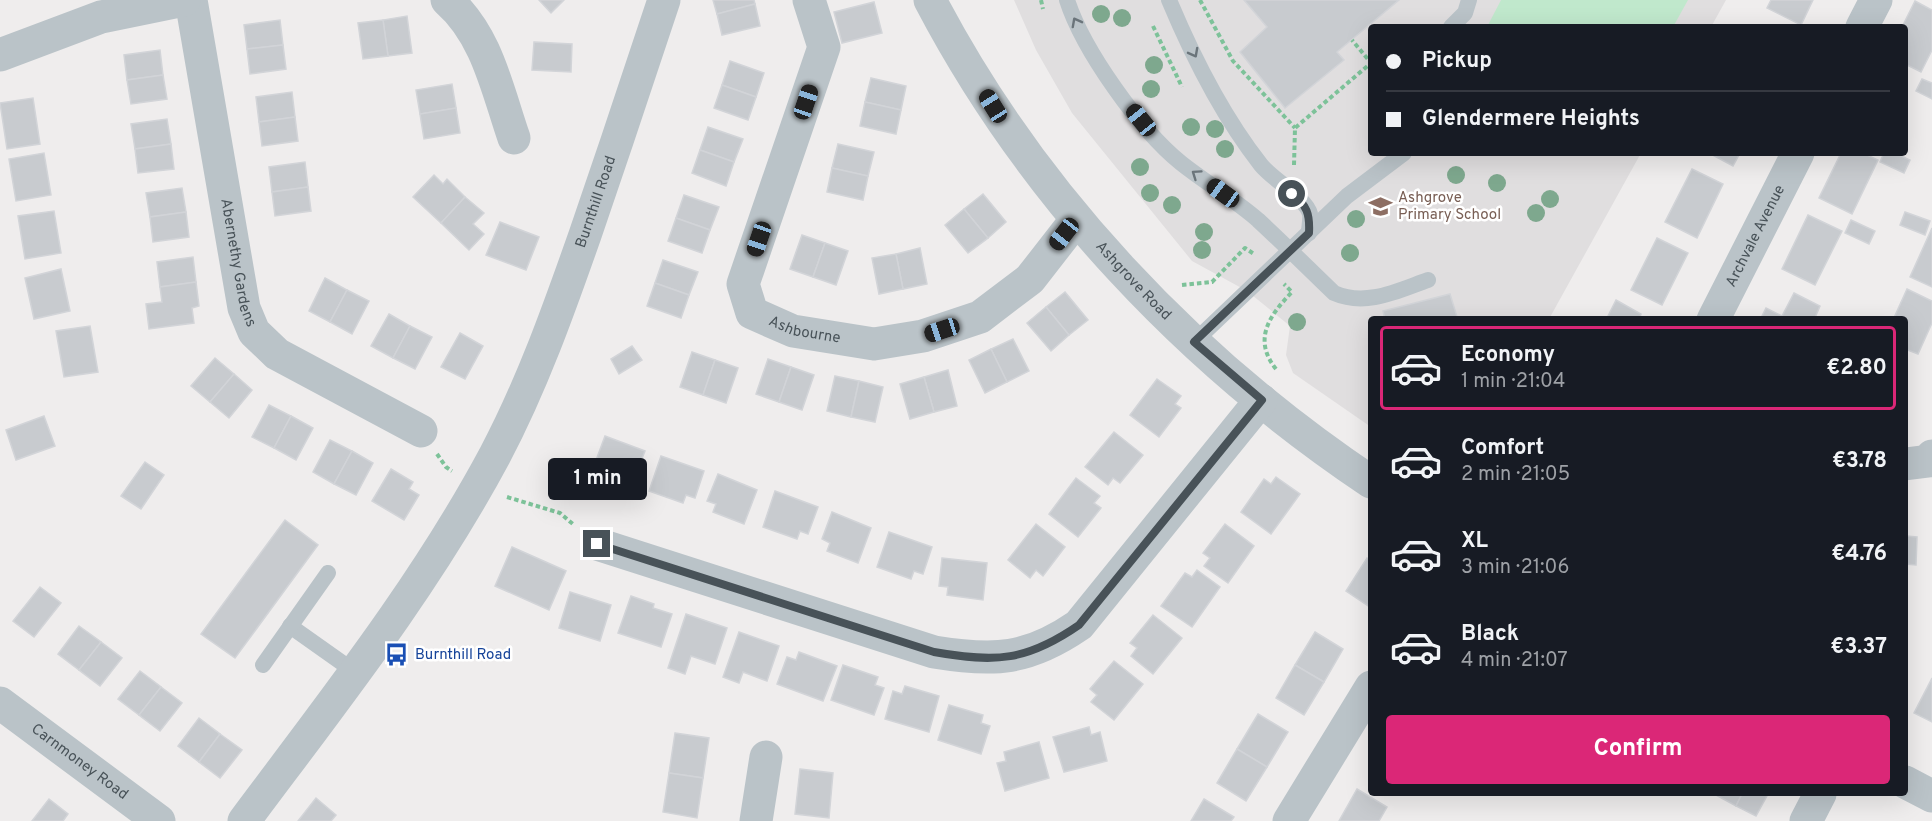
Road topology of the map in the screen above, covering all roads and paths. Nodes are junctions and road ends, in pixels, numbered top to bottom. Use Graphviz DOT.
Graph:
graph roads {
  1 [pos="184,0"];
  2 [pos="191,0"];
  3 [pos="447,0"];
  4 [pos="664,0"];
  5 [pos="809,0"];
  6 [pos="930,0"];
  7 [pos="1066,0"];
  8 [pos="1169,0"];
  9 [pos="1200,0"];
  10 [pos="1469,0"];
  11 [pos="1876,0"];
  12 [pos="1454,24"];
  13 [pos="1864,24"];
  14 [pos="0,55"];
  15 [pos="1294,128"];
  16 [pos="514,138"];
  17 [pos="1400,156"];
  18 [pos="1796,156"];
  19 [pos="1076,220"];
  20 [pos="1309,233"];
  21 [pos="1290,251"];
  22 [pos="1255,255"];
  23 [pos="1428,280"];
  24 [pos="1173,286"];
  25 [pos="1715,316"];
  26 [pos="1194,342"];
  27 [pos="1262,400"];
  28 [pos="422,431"];
  29 [pos="1932,456"];
  30 [pos="1908,464"];
  31 [pos="1368,480"];
  32 [pos="500,495"];
  33 [pos="597,544"];
  34 [pos="328,573"];
  35 [pos="290,626"];
  36 [pos="263,665"];
  37 [pos="355,672"];
  38 [pos="1368,692"];
  39 [pos="0,703"];
  40 [pos="766,757"];
  41 [pos="1908,784"];
  42 [pos="1819,796"];
  43 [pos="1932,796"];
  44 [pos="159,821"];
  45 [pos="244,821"];
  46 [pos="756,821"];
  47 [pos="1289,821"];
  48 [pos="1806,821"];
  1 -- 14 [label="street"];
  2 -- 28 [label="street, Abernethy Gardens"];
  3 -- 16 [label="street"];
  4 -- 37 [label="street, Burnthill Road"];
  5 -- 19 [label="street, Ashbourne"];
  6 -- 19 [label="street, Ashgrove Road"];
  21 -- 7 [label="lane, one-way"];
  8 -- 20 [label="lane, one-way"];
  9 -- 15 [label="path"];
  10 -- 12 [label="lane"];
  11 -- 13 [label="street"];
  17 -- 20 [label="lane"];
  18 -- 25 [label="street, Archvale Avenue"];
  19 -- 26 [label="street, Ashgrove Road"];
  20 -- 21 [label="lane"];
  21 -- 23 [label="lane"];
  21 -- 26 [label="lane"];
  22 -- 24 [label="path"];
  26 -- 27 [label="street, Ashgrove Road"];
  27 -- 31 [label="street, Ashgrove Road"];
  27 -- 33 [label="street"];
  29 -- 30 [label="street"];
  32 -- 33 [label="path"];
  34 -- 35 [label="lane"];
  35 -- 36 [label="lane"];
  35 -- 37 [label="lane"];
  37 -- 45 [label="street, Burnthill Road"];
  38 -- 47 [label="street"];
  39 -- 44 [label="street, Carnmoney Road"];
  40 -- 46 [label="street"];
  41 -- 43 [label="street"];
  42 -- 48 [label="street"];
}
